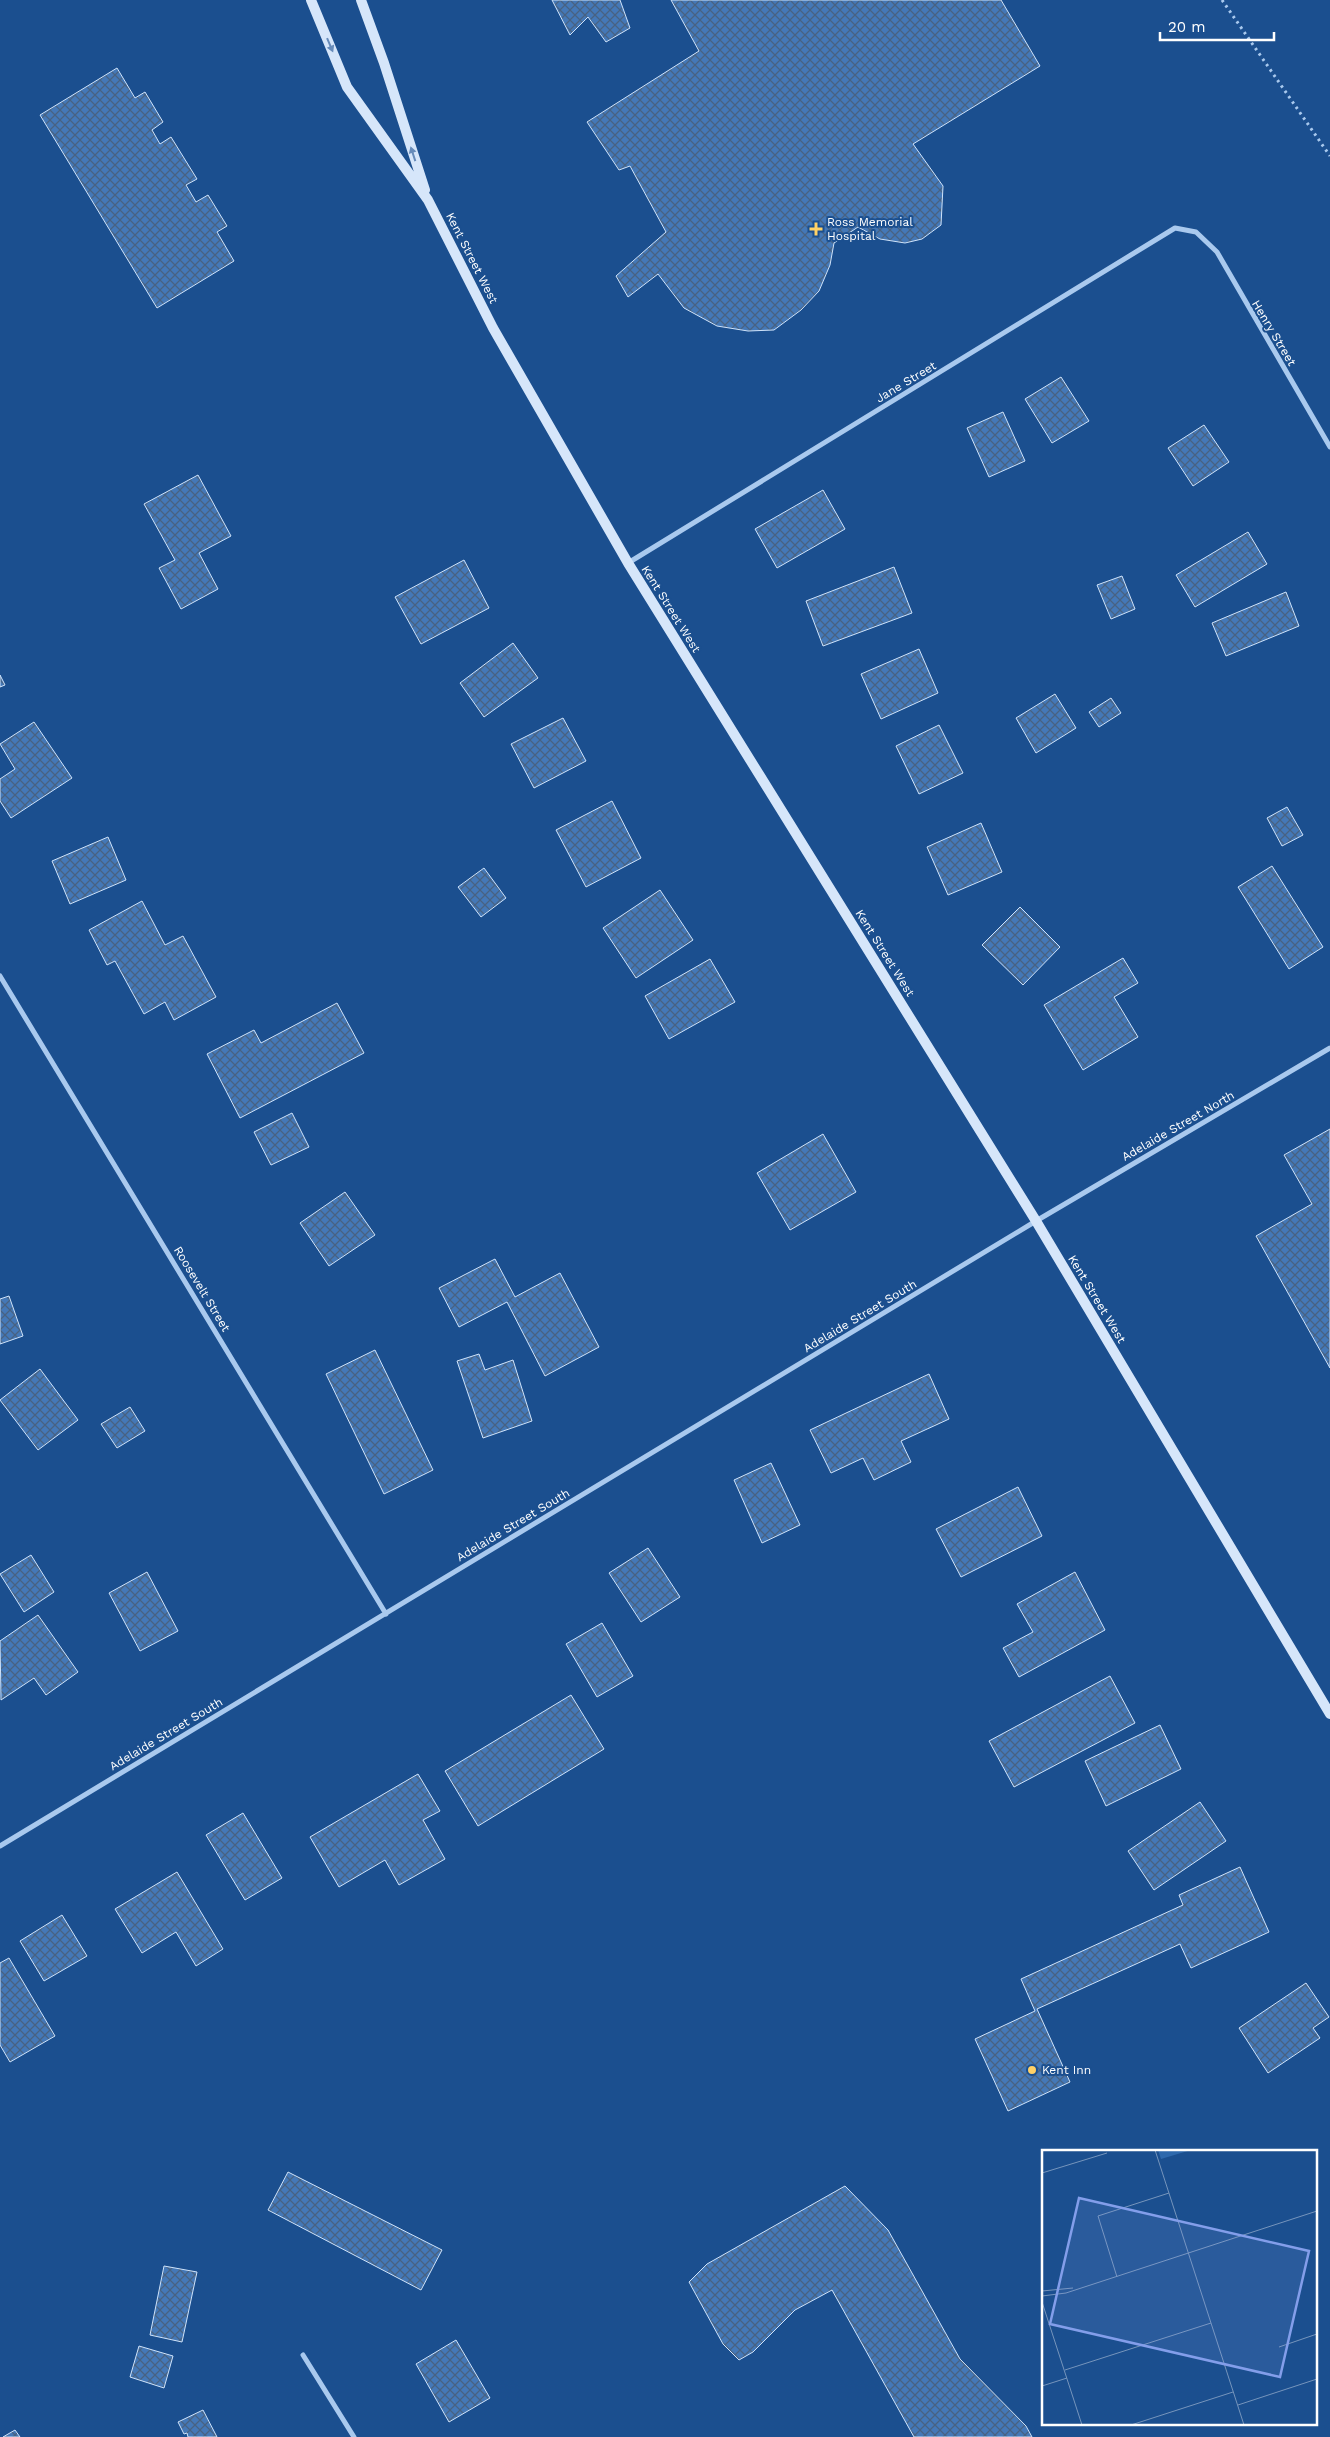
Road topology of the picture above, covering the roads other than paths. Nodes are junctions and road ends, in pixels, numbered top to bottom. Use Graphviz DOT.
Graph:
graph roads {
  1 [pos="311,0"];
  2 [pos="361,0"];
  3 [pos="428,200"];
  4 [pos="1196,232"];
  5 [pos="1330,447"];
  6 [pos="628,563"];
  7 [pos="0,976"];
  8 [pos="1330,1048"];
  9 [pos="1036,1221"];
  10 [pos="386,1614"];
  11 [pos="1330,1714"];
  12 [pos="0,1846"];
  13 [pos="303,2355"];
  14 [pos="354,2437"];
  1 -- 3 [label="main road, Kent Street West, one-way"];
  3 -- 2 [label="main road, Kent Street West, one-way"];
  3 -- 6 [label="main road, Kent Street West"];
  4 -- 5 [label="street, Henry Street"];
  4 -- 6 [label="street, Jane Street"];
  6 -- 9 [label="main road, Kent Street West"];
  7 -- 10 [label="street, Roosevelt Street"];
  8 -- 9 [label="street, Adelaide Street North"];
  9 -- 10 [label="street, Adelaide Street South"];
  9 -- 11 [label="main road, Kent Street West"];
  10 -- 12 [label="street, Adelaide Street South"];
  13 -- 14 [label="street"];
}
